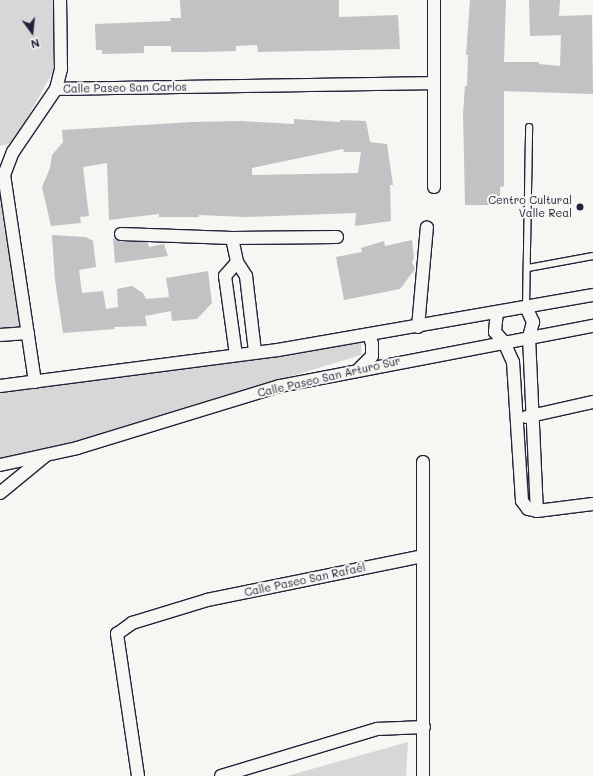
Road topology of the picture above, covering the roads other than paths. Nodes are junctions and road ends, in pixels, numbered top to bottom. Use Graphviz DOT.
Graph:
graph roads {
  1 [pos="60,0"];
  2 [pos="434,0"];
  3 [pos="433,82"];
  4 [pos="56,89"];
  5 [pos="528,127"];
  6 [pos="434,188"];
  7 [pos="427,227"];
  8 [pos="121,234"];
  9 [pos="337,237"];
  10 [pos="232,238"];
  11 [pos="593,256"];
  12 [pos="236,262"];
  13 [pos="528,268"];
  14 [pos="593,295"];
  15 [pos="526,307"];
  16 [pos="497,312"];
  17 [pos="593,326"];
  18 [pos="418,327"];
  19 [pos="28,333"];
  20 [pos="368,334"];
  21 [pos="0,335"];
  22 [pos="530,337"];
  23 [pos="504,342"];
  24 [pos="255,352"];
  25 [pos="236,355"];
  26 [pos="359,368"];
  27 [pos="35,382"];
  28 [pos="0,386"];
  29 [pos="593,402"];
  30 [pos="533,417"];
  31 [pos="516,418"];
  32 [pos="47,455"];
  33 [pos="423,462"];
  34 [pos="0,465"];
  35 [pos="0,493"];
  36 [pos="593,504"];
  37 [pos="537,511"];
  38 [pos="423,556"];
  39 [pos="424,727"];
  40 [pos="138,776"];
  41 [pos="221,776"];
  42 [pos="423,776"];
  1 -- 4 [label="street"];
  2 -- 3 [label="street"];
  3 -- 4 [label="street, Calle Paseo San Carlos"];
  3 -- 6 [label="street"];
  4 -- 19 [label="street, Calle Paseo San Carlos"];
  5 -- 13 [label="lane"];
  7 -- 18 [label="street"];
  8 -- 10 [label="street"];
  9 -- 10 [label="street"];
  10 -- 12 [label="street"];
  11 -- 13 [label="lane"];
  12 -- 24 [label="street"];
  12 -- 25 [label="street"];
  13 -- 15 [label="lane"];
  14 -- 15 [label="street"];
  15 -- 16 [label="street"];
  15 -- 22 [label="street"];
  16 -- 18 [label="street"];
  16 -- 23 [label="street"];
  17 -- 22 [label="street, Calle Paseo San Arturo Sur"];
  18 -- 20 [label="street"];
  19 -- 21 [label="street"];
  19 -- 27 [label="street, Calle Paseo San Carlos"];
  20 -- 24 [label="street"];
  20 -- 26 [label="street"];
  22 -- 23 [label="street, Calle Paseo San Arturo Sur"];
  22 -- 30 [label="street"];
  23 -- 26 [label="street, Calle Paseo San Arturo Sur"];
  23 -- 31 [label="street"];
  24 -- 25 [label="street"];
  25 -- 27 [label="street"];
  26 -- 32 [label="street, Calle Paseo San Arturo Sur"];
  27 -- 28 [label="street"];
  29 -- 30 [label="street"];
  30 -- 31 [label="street"];
  30 -- 37 [label="street"];
  31 -- 37 [label="street"];
  32 -- 34 [label="street, Calle Paseo San Arturo Sur"];
  32 -- 35 [label="street"];
  33 -- 38 [label="street"];
  36 -- 37 [label="street"];
  38 -- 39 [label="street"];
  38 -- 40 [label="street, Calle Paseo San Rafaél"];
  39 -- 41 [label="street"];
  39 -- 42 [label="street"];
}
